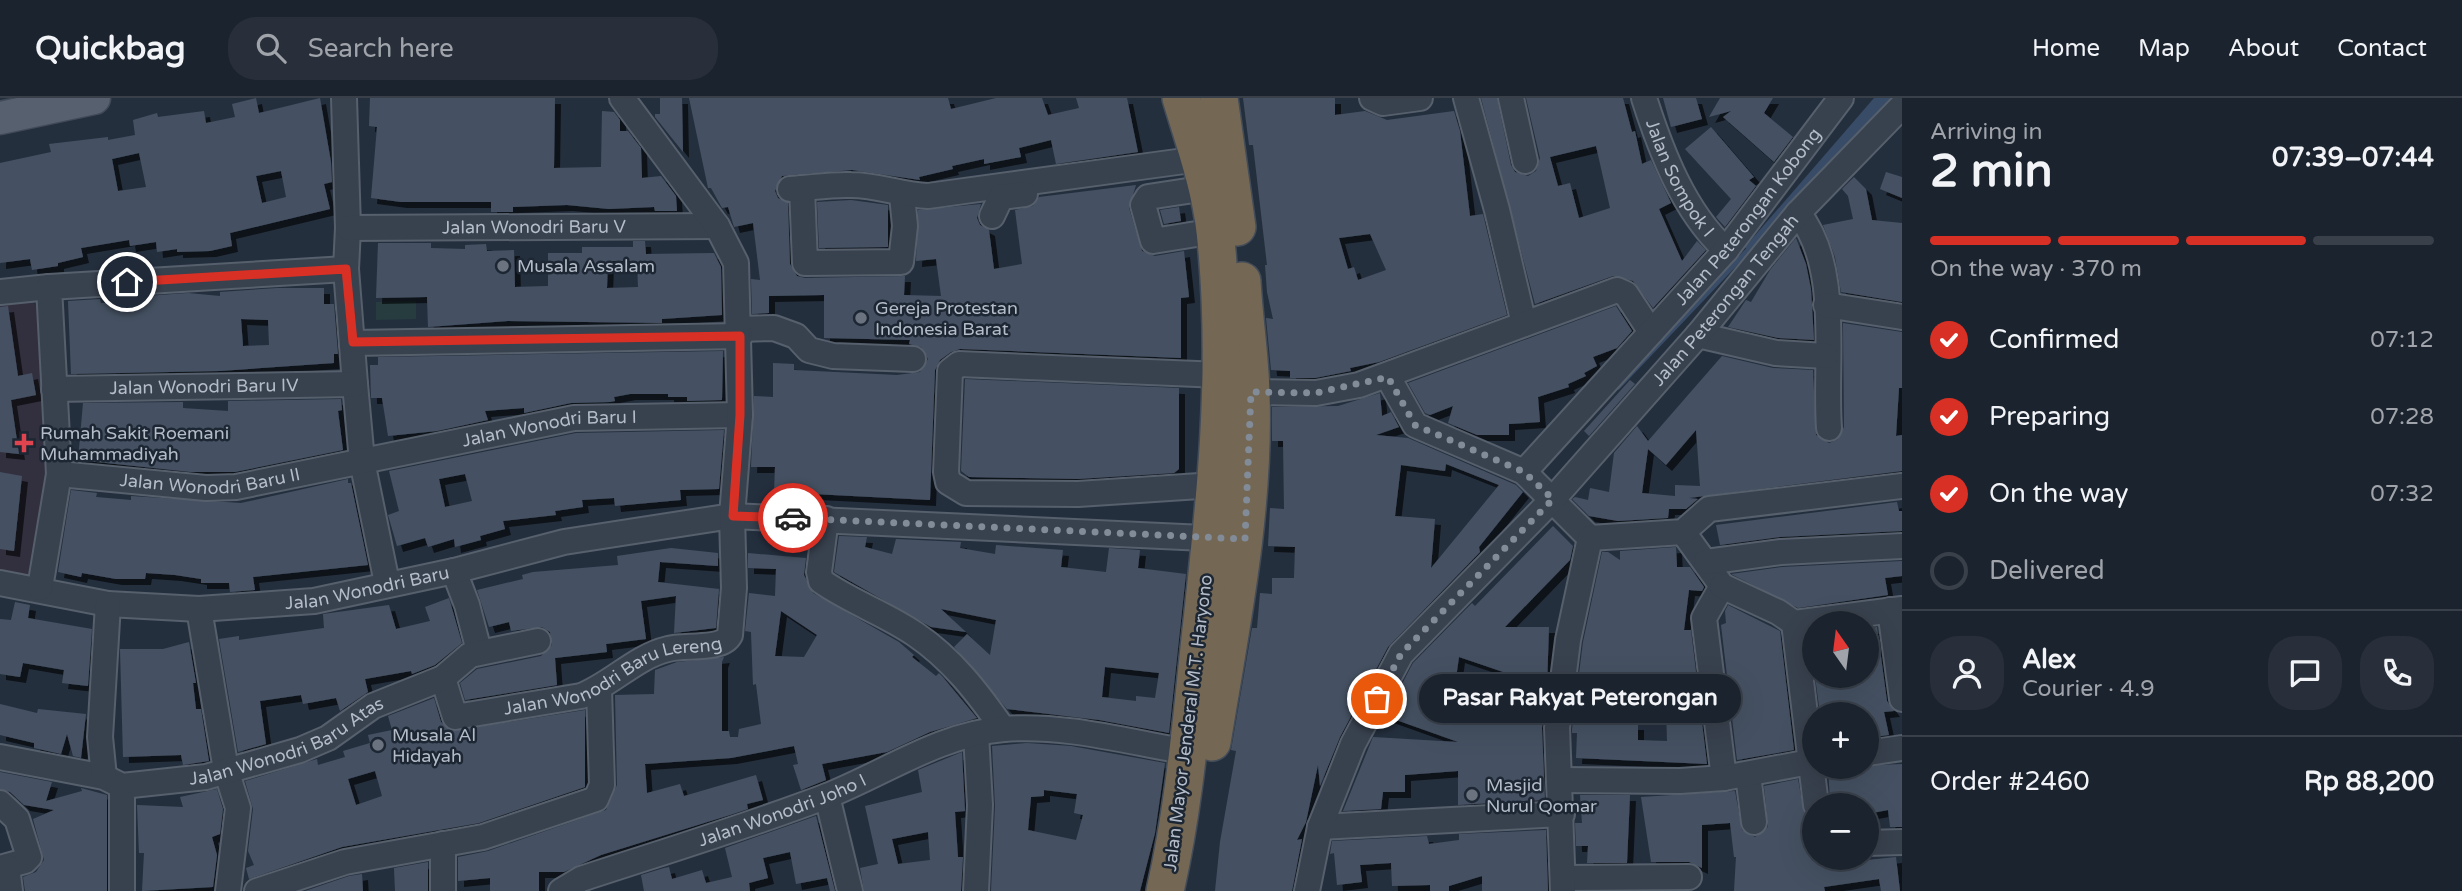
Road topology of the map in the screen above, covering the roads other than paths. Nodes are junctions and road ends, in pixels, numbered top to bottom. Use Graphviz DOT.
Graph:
graph roads {
  1 [pos="93,98"];
  2 [pos="344,98"];
  3 [pos="622,98"];
  4 [pos="1181,98"];
  5 [pos="1192,98"];
  6 [pos="1219,98"];
  7 [pos="1371,98"];
  8 [pos="1466,98"];
  9 [pos="1511,98"];
  10 [pos="1644,98"];
  11 [pos="1841,98"];
  12 [pos="1412,99"];
  13 [pos="1902,106"];
  14 [pos="0,118"];
  15 [pos="1525,161"];
  16 [pos="1200,163"];
  17 [pos="902,195"];
  18 [pos="1798,213"];
  19 [pos="992,216"];
  20 [pos="717,226"];
  21 [pos="348,228"];
  22 [pos="1227,230"];
  23 [pos="1726,250"];
  24 [pos="346,269"];
  25 [pos="49,287"];
  26 [pos="0,292"];
  27 [pos="1826,305"];
  28 [pos="1902,317"];
  29 [pos="1524,324"];
  30 [pos="740,332"];
  31 [pos="1651,332"];
  32 [pos="1698,335"];
  33 [pos="353,342"];
  34 [pos="1826,356"];
  35 [pos="913,359"];
  36 [pos="1388,377"];
  37 [pos="1236,383"];
  38 [pos="355,384"];
  39 [pos="54,389"];
  40 [pos="740,415"];
  41 [pos="1829,428"];
  42 [pos="362,461"];
  43 [pos="1524,472"];
  44 [pos="59,474"];
  45 [pos="1215,485"];
  46 [pos="1902,486"];
  47 [pos="1553,499"];
  48 [pos="733,516"];
  49 [pos="825,519"];
  50 [pos="1683,531"];
  51 [pos="1590,538"];
  52 [pos="1228,539"];
  53 [pos="1902,546"];
  54 [pos="1706,562"];
  55 [pos="454,571"];
  56 [pos="0,583"];
  57 [pos="387,583"];
  58 [pos="1722,586"];
  59 [pos="40,588"];
  60 [pos="108,604"];
  61 [pos="199,608"];
  62 [pos="1896,609"];
  63 [pos="1794,623"];
  64 [pos="538,641"];
  65 [pos="479,652"];
  66 [pos="443,678"];
  67 [pos="599,689"];
  68 [pos="1902,699"];
  69 [pos="1804,702"];
  70 [pos="1003,729"];
  71 [pos="976,734"];
  72 [pos="1902,748"];
  73 [pos="1879,751"];
  74 [pos="1188,752"];
  75 [pos="0,757"];
  76 [pos="1802,764"];
  77 [pos="226,770"];
  78 [pos="1736,777"];
  79 [pos="1560,780"];
  80 [pos="113,781"];
  81 [pos="827,796"];
  82 [pos="0,803"];
  83 [pos="1562,814"];
  84 [pos="1754,822"];
  85 [pos="1320,828"];
  86 [pos="1902,842"];
  87 [pos="1879,843"];
  88 [pos="443,844"];
  89 [pos="6,875"];
  90 [pos="1689,877"];
  91 [pos="1564,885"];
  92 [pos="122,891"];
  93 [pos="228,891"];
  94 [pos="257,891"];
  95 [pos="443,891"];
  96 [pos="561,891"];
  97 [pos="850,891"];
  98 [pos="976,891"];
  99 [pos="1165,891"];
  100 [pos="1187,891"];
  101 [pos="1307,891"];
  1 -- 14 [label="main road"];
  2 -- 21 [label="street"];
  3 -- 20 [label="street"];
  4 -- 16 [label="highway, Jalan Mayor Jenderal M.T. Haryono"];
  5 -- 16 [label="highway"];
  6 -- 22 [label="highway, Jalan Mayor Jenderal M.T. Haryono"];
  7 -- 12 [label="street"];
  8 -- 29 [label="street"];
  9 -- 15 [label="street"];
  10 -- 23 [label="street, Jalan Sompok I"];
  11 -- 23 [label="street, Jalan Peterongan Kobong"];
  13 -- 18 [label="street, Jalan Peterongan Tengah"];
  16 -- 17 [label="street"];
  16 -- 19 [label="street"];
  16 -- 22 [label="highway, Jalan Mayor Jenderal M.T. Haryono"];
  16 -- 22 [label="street"];
  17 -- 17 [label="street"];
  18 -- 27 [label="street"];
  18 -- 32 [label="street, Jalan Peterongan Tengah"];
  20 -- 21 [label="street, Jalan Wonodri Baru V"];
  20 -- 30 [label="street"];
  21 -- 24 [label="street"];
  22 -- 37 [label="highway, Jalan Mayor Jenderal M.T. Haryono"];
  23 -- 31 [label="street, Jalan Peterongan Kobong"];
  24 -- 25 [label="street"];
  24 -- 33 [label="street"];
  25 -- 26 [label="street"];
  25 -- 39 [label="street"];
  27 -- 28 [label="street"];
  27 -- 34 [label="street"];
  29 -- 31 [label="street"];
  29 -- 36 [label="street"];
  30 -- 33 [label="street"];
  30 -- 35 [label="street"];
  30 -- 40 [label="street"];
  31 -- 43 [label="street, Jalan Peterongan Kobong"];
  32 -- 34 [label="street"];
  32 -- 47 [label="street, Jalan Peterongan Tengah"];
  33 -- 38 [label="street"];
  34 -- 41 [label="street"];
  36 -- 37 [label="street"];
  36 -- 43 [label="street"];
  37 -- 45 [label="highway, Jalan Mayor Jenderal M.T. Haryono"];
  37 -- 45 [label="street"];
  37 -- 52 [label="highway"];
  38 -- 39 [label="street, Jalan Wonodri Baru IV"];
  38 -- 42 [label="street"];
  39 -- 44 [label="street"];
  40 -- 42 [label="street, Jalan Wonodri Baru I"];
  40 -- 48 [label="street"];
  42 -- 44 [label="street, Jalan Wonodri Baru II"];
  42 -- 57 [label="street"];
  43 -- 47 [label="street"];
  44 -- 59 [label="street"];
  45 -- 52 [label="highway, Jalan Mayor Jenderal M.T. Haryono"];
  46 -- 50 [label="street"];
  47 -- 51 [label="street"];
  47 -- 85 [label="street, Jalan Peterongan Tengah"];
  48 -- 49 [label="street, Jalan Wonodri Baru"];
  48 -- 55 [label="street, Jalan Wonodri Baru"];
  48 -- 67 [label="street, Jalan Wonodri Baru Lereng"];
  49 -- 52 [label="street, Jalan Wonodri Baru"];
  49 -- 70 [label="street"];
  50 -- 51 [label="street"];
  50 -- 54 [label="street"];
  51 -- 79 [label="street"];
  52 -- 74 [label="highway, Jalan Mayor Jenderal M.T. Haryono"];
  52 -- 100 [label="highway"];
  53 -- 54 [label="street"];
  54 -- 58 [label="street"];
  55 -- 57 [label="street, Jalan Wonodri Baru"];
  55 -- 65 [label="street"];
  56 -- 59 [label="street, Jalan Wonodri Baru"];
  57 -- 61 [label="street, Jalan Wonodri Baru"];
  58 -- 63 [label="street"];
  58 -- 78 [label="street"];
  59 -- 60 [label="street, Jalan Wonodri Baru"];
  60 -- 61 [label="street, Jalan Wonodri Baru"];
  60 -- 80 [label="street"];
  61 -- 77 [label="street"];
  62 -- 63 [label="street"];
  62 -- 68 [label="street"];
  63 -- 69 [label="street"];
  64 -- 65 [label="street"];
  65 -- 66 [label="street, Jalan Wonodri Baru Atas"];
  66 -- 67 [label="street, Jalan Wonodri Baru Lereng"];
  66 -- 77 [label="street, Jalan Wonodri Baru Atas"];
  67 -- 88 [label="street"];
  70 -- 71 [label="street, Jalan Wonodri Joho I"];
  70 -- 74 [label="street, Jalan Wonodri Joho I"];
  71 -- 81 [label="street, Jalan Wonodri Joho I"];
  71 -- 98 [label="street"];
  72 -- 73 [label="street"];
  74 -- 99 [label="highway, Jalan Mayor Jenderal M.T. Haryono"];
  75 -- 80 [label="street, Jalan Wonodri Baru Atas"];
  76 -- 78 [label="street"];
  77 -- 80 [label="street, Jalan Wonodri Baru Atas"];
  77 -- 93 [label="street"];
  78 -- 79 [label="street"];
  78 -- 84 [label="street"];
  79 -- 83 [label="street"];
  80 -- 92 [label="street"];
  81 -- 96 [label="street, Jalan Wonodri Joho I"];
  81 -- 97 [label="street"];
  82 -- 89 [label="street"];
  83 -- 85 [label="street"];
  83 -- 91 [label="street"];
  85 -- 101 [label="street, Jalan Peterongan Tengah"];
  86 -- 87 [label="street"];
  88 -- 94 [label="street"];
  88 -- 95 [label="street"];
  90 -- 91 [label="street"];
}
